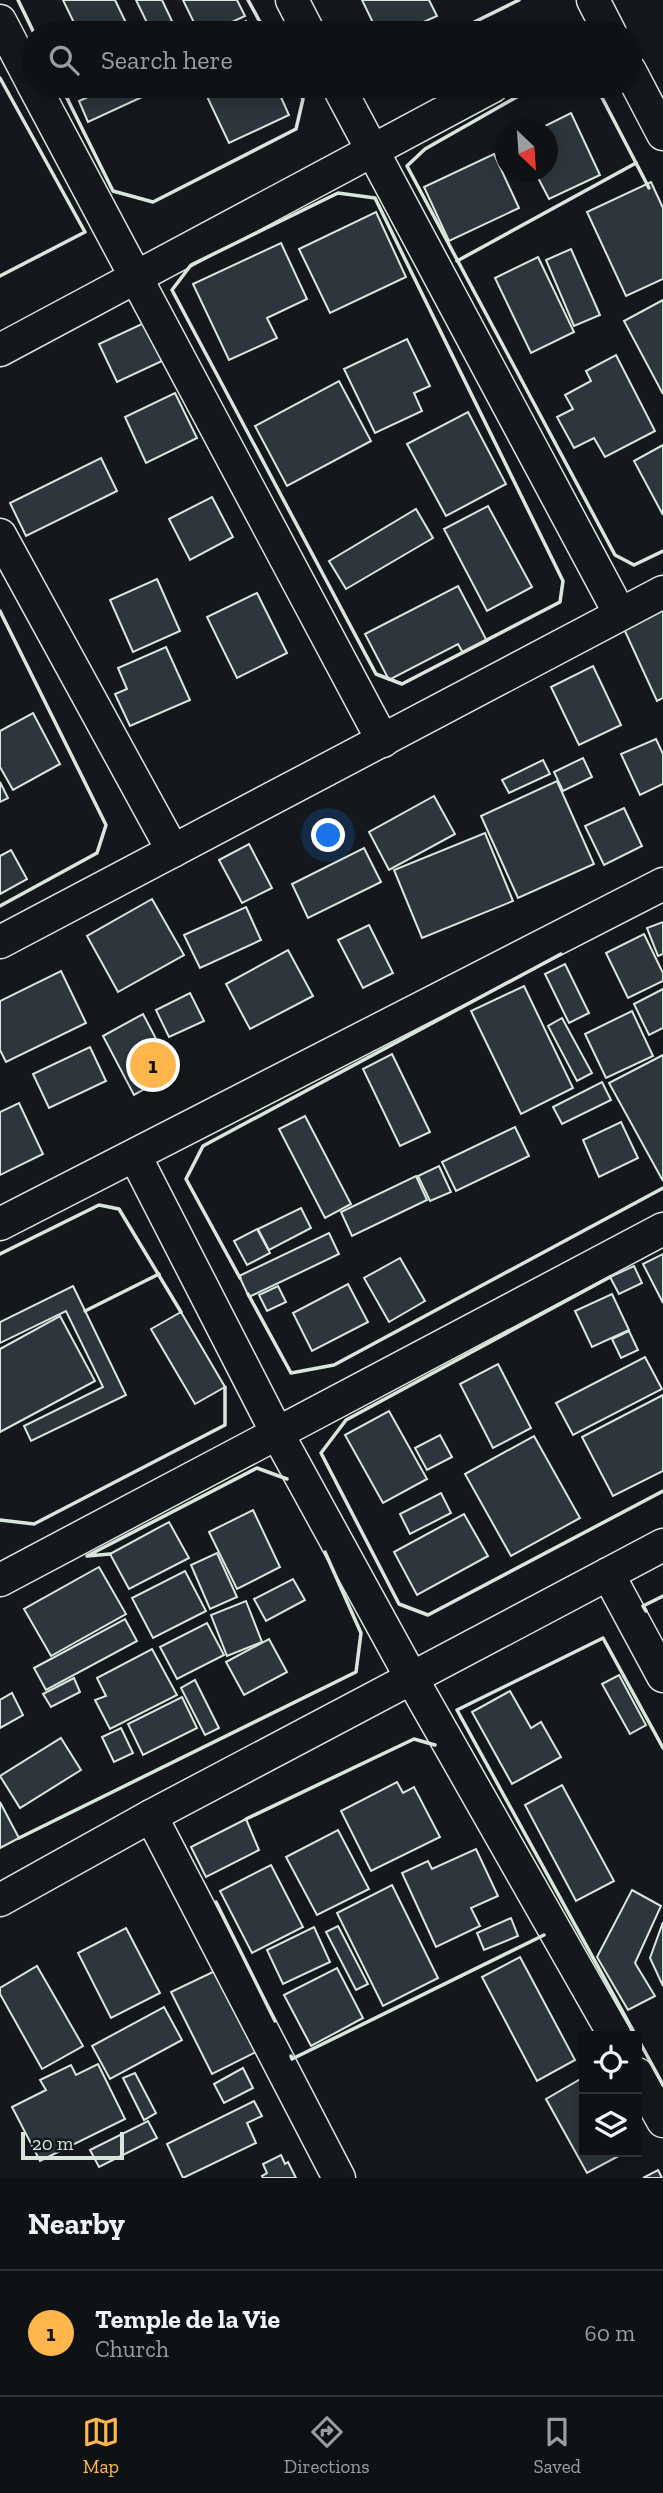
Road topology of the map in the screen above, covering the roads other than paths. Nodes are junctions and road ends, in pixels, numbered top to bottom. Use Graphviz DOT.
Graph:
graph roads {
  1 [pos="292,0"];
  2 [pos="0,21"];
  3 [pos="303,21"];
  4 [pos="21,61"];
  5 [pos="642,94"];
  6 [pos="41,98"];
  7 [pos="344,98"];
  8 [pos="470,98"];
  9 [pos="663,134"];
  10 [pos="372,150"];
  11 [pos="136,277"];
  12 [pos="0,350"];
  13 [pos="0,535"];
  14 [pos="663,592"];
  15 [pos="620,614"];
  16 [pos="383,741"];
  17 [pos="173,851"];
  18 [pos="663,884"];
  19 [pos="0,943"];
  20 [pos="135,1156"];
  21 [pos="0,1224"];
  22 [pos="663,1229"];
  23 [pos="277,1433"];
  24 [pos="663,1545"];
  25 [pos="4,1568"];
  26 [pos="608,1574"];
  27 [pos="663,1676"];
  28 [pos="412,1679"];
  29 [pos="151,1816"];
  30 [pos="0,1900"];
  31 [pos="612,2031"];
  32 [pos="642,2083"];
  33 [pos="663,2121"];
  34 [pos="340,2178"];
  1 -- 3 [label="street"];
  2 -- 4 [label="street"];
  5 -- 9 [label="street"];
  6 -- 11 [label="street"];
  7 -- 10 [label="street"];
  8 -- 10 [label="street"];
  10 -- 11 [label="street"];
  10 -- 15 [label="street"];
  11 -- 12 [label="street"];
  11 -- 16 [label="street"];
  13 -- 17 [label="street"];
  14 -- 15 [label="street"];
  15 -- 16 [label="street"];
  16 -- 17 [label="street"];
  17 -- 19 [label="street"];
  18 -- 20 [label="street"];
  20 -- 21 [label="street"];
  20 -- 23 [label="street"];
  22 -- 23 [label="street"];
  23 -- 25 [label="street"];
  23 -- 28 [label="street"];
  24 -- 26 [label="street"];
  26 -- 27 [label="street"];
  26 -- 28 [label="street"];
  28 -- 29 [label="street"];
  28 -- 31 [label="street"];
  29 -- 30 [label="street"];
  29 -- 34 [label="street"];
  32 -- 33 [label="street"];
}
